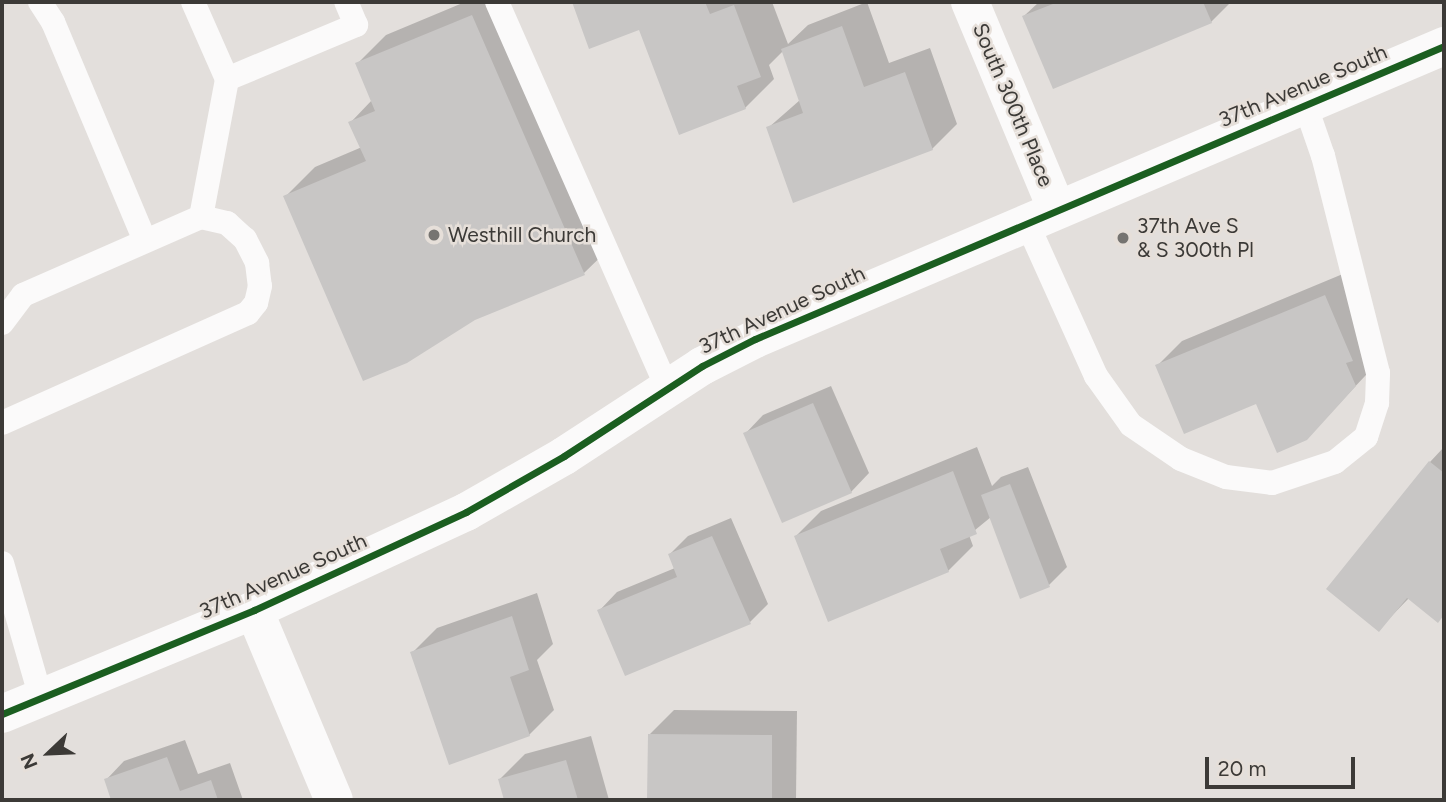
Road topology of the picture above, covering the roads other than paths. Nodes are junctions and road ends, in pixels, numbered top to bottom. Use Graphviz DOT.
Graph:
graph roads {
  1 [pos="40,2"];
  2 [pos="193,2"];
  3 [pos="346,2"];
  4 [pos="498,2"];
  5 [pos="970,2"];
  6 [pos="1444,46"];
  7 [pos="227,79"];
  8 [pos="1305,104"];
  9 [pos="1041,214"];
  10 [pos="201,217"];
  11 [pos="144,239"];
  12 [pos="2,321"];
  13 [pos="667,388"];
  14 [pos="2,423"];
  15 [pos="2,563"];
  16 [pos="254,610"];
  17 [pos="41,698"];
  18 [pos="2,714"];
  19 [pos="334,800"];
  1 -- 11 [label="lane"];
  2 -- 7 [label="lane"];
  3 -- 7 [label="lane"];
  4 -- 13 [label="lane"];
  5 -- 9 [label="street, South 300th Place"];
  6 -- 8 [label="street, 37th Avenue South"];
  7 -- 10 [label="lane"];
  8 -- 9 [label="street, 37th Avenue South"];
  8 -- 9 [label="lane"];
  9 -- 13 [label="street, 37th Avenue South"];
  10 -- 11 [label="lane"];
  10 -- 14 [label="lane"];
  11 -- 12 [label="lane"];
  13 -- 16 [label="street, 37th Avenue South"];
  15 -- 17 [label="lane"];
  16 -- 17 [label="street, 37th Avenue South"];
  16 -- 19 [label="street"];
  17 -- 18 [label="street, 37th Avenue South"];
}
